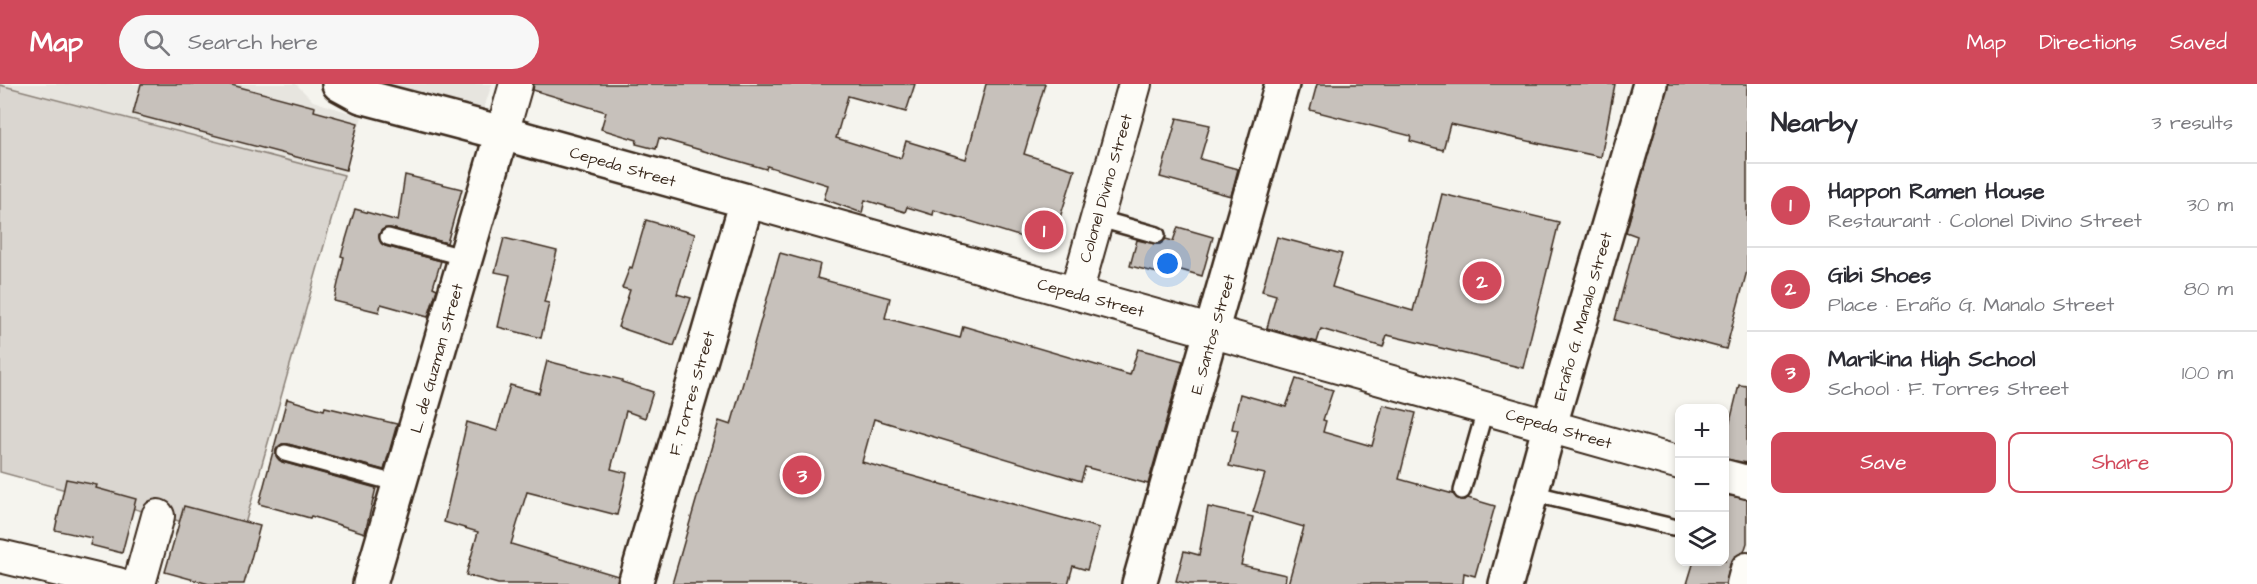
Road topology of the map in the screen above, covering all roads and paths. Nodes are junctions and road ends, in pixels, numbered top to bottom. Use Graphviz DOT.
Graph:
graph roads {
  1 [pos="339,84"];
  2 [pos="516,84"];
  3 [pos="1282,84"];
  4 [pos="1650,84"];
  5 [pos="1131,85"];
  6 [pos="502,133"];
  7 [pos="747,201"];
  8 [pos="1096,218"];
  9 [pos="1157,235"];
  10 [pos="388,237"];
  11 [pos="466,258"];
  12 [pos="1076,293"];
  13 [pos="1213,331"];
  14 [pos="1486,407"];
  15 [pos="1550,425"];
  16 [pos="285,453"];
  17 [pos="1675,462"];
  18 [pos="1729,477"];
  19 [pos="1747,482"];
  20 [pos="399,484"];
  21 [pos="1462,491"];
  22 [pos="1531,493"];
  23 [pos="158,516"];
  24 [pos="1672,527"];
  25 [pos="0,556"];
  26 [pos="1747,568"];
  27 [pos="118,584"];
  28 [pos="139,584"];
  29 [pos="370,584"];
  30 [pos="635,584"];
  31 [pos="1139,584"];
  32 [pos="1506,584"];
  33 [pos="1743,584"];
  1 -- 6 [label="street, Cepeda Street"];
  2 -- 6 [label="street"];
  3 -- 13 [label="street, E. Santos Street"];
  4 -- 15 [label="street, Eraño G. Manalo Street"];
  5 -- 8 [label="street, Colonel Divino Street"];
  6 -- 7 [label="street, Cepeda Street"];
  6 -- 11 [label="street, L. de Guzman Street"];
  7 -- 12 [label="street, Cepeda Street"];
  7 -- 30 [label="street, F. Torres Street"];
  8 -- 9 [label="lane"];
  8 -- 12 [label="street, Colonel Divino Street"];
  10 -- 11 [label="lane"];
  11 -- 20 [label="street, L. de Guzman Street"];
  12 -- 13 [label="street, Cepeda Street"];
  13 -- 14 [label="street, Cepeda Street"];
  13 -- 31 [label="street, E. Santos Street"];
  14 -- 15 [label="street, Cepeda Street"];
  14 -- 21 [label="lane"];
  15 -- 17 [label="street, Cepeda Street"];
  15 -- 22 [label="street, Eraño G. Manalo Street"];
  16 -- 20 [label="lane"];
  18 -- 19 [label="street"];
  20 -- 29 [label="street, L. de Guzman Street"];
  22 -- 24 [label="lane"];
  22 -- 32 [label="street, Eraño G. Manalo Street"];
  23 -- 28 [label="street"];
  25 -- 27 [label="street"];
  26 -- 33 [label="street"];
}
